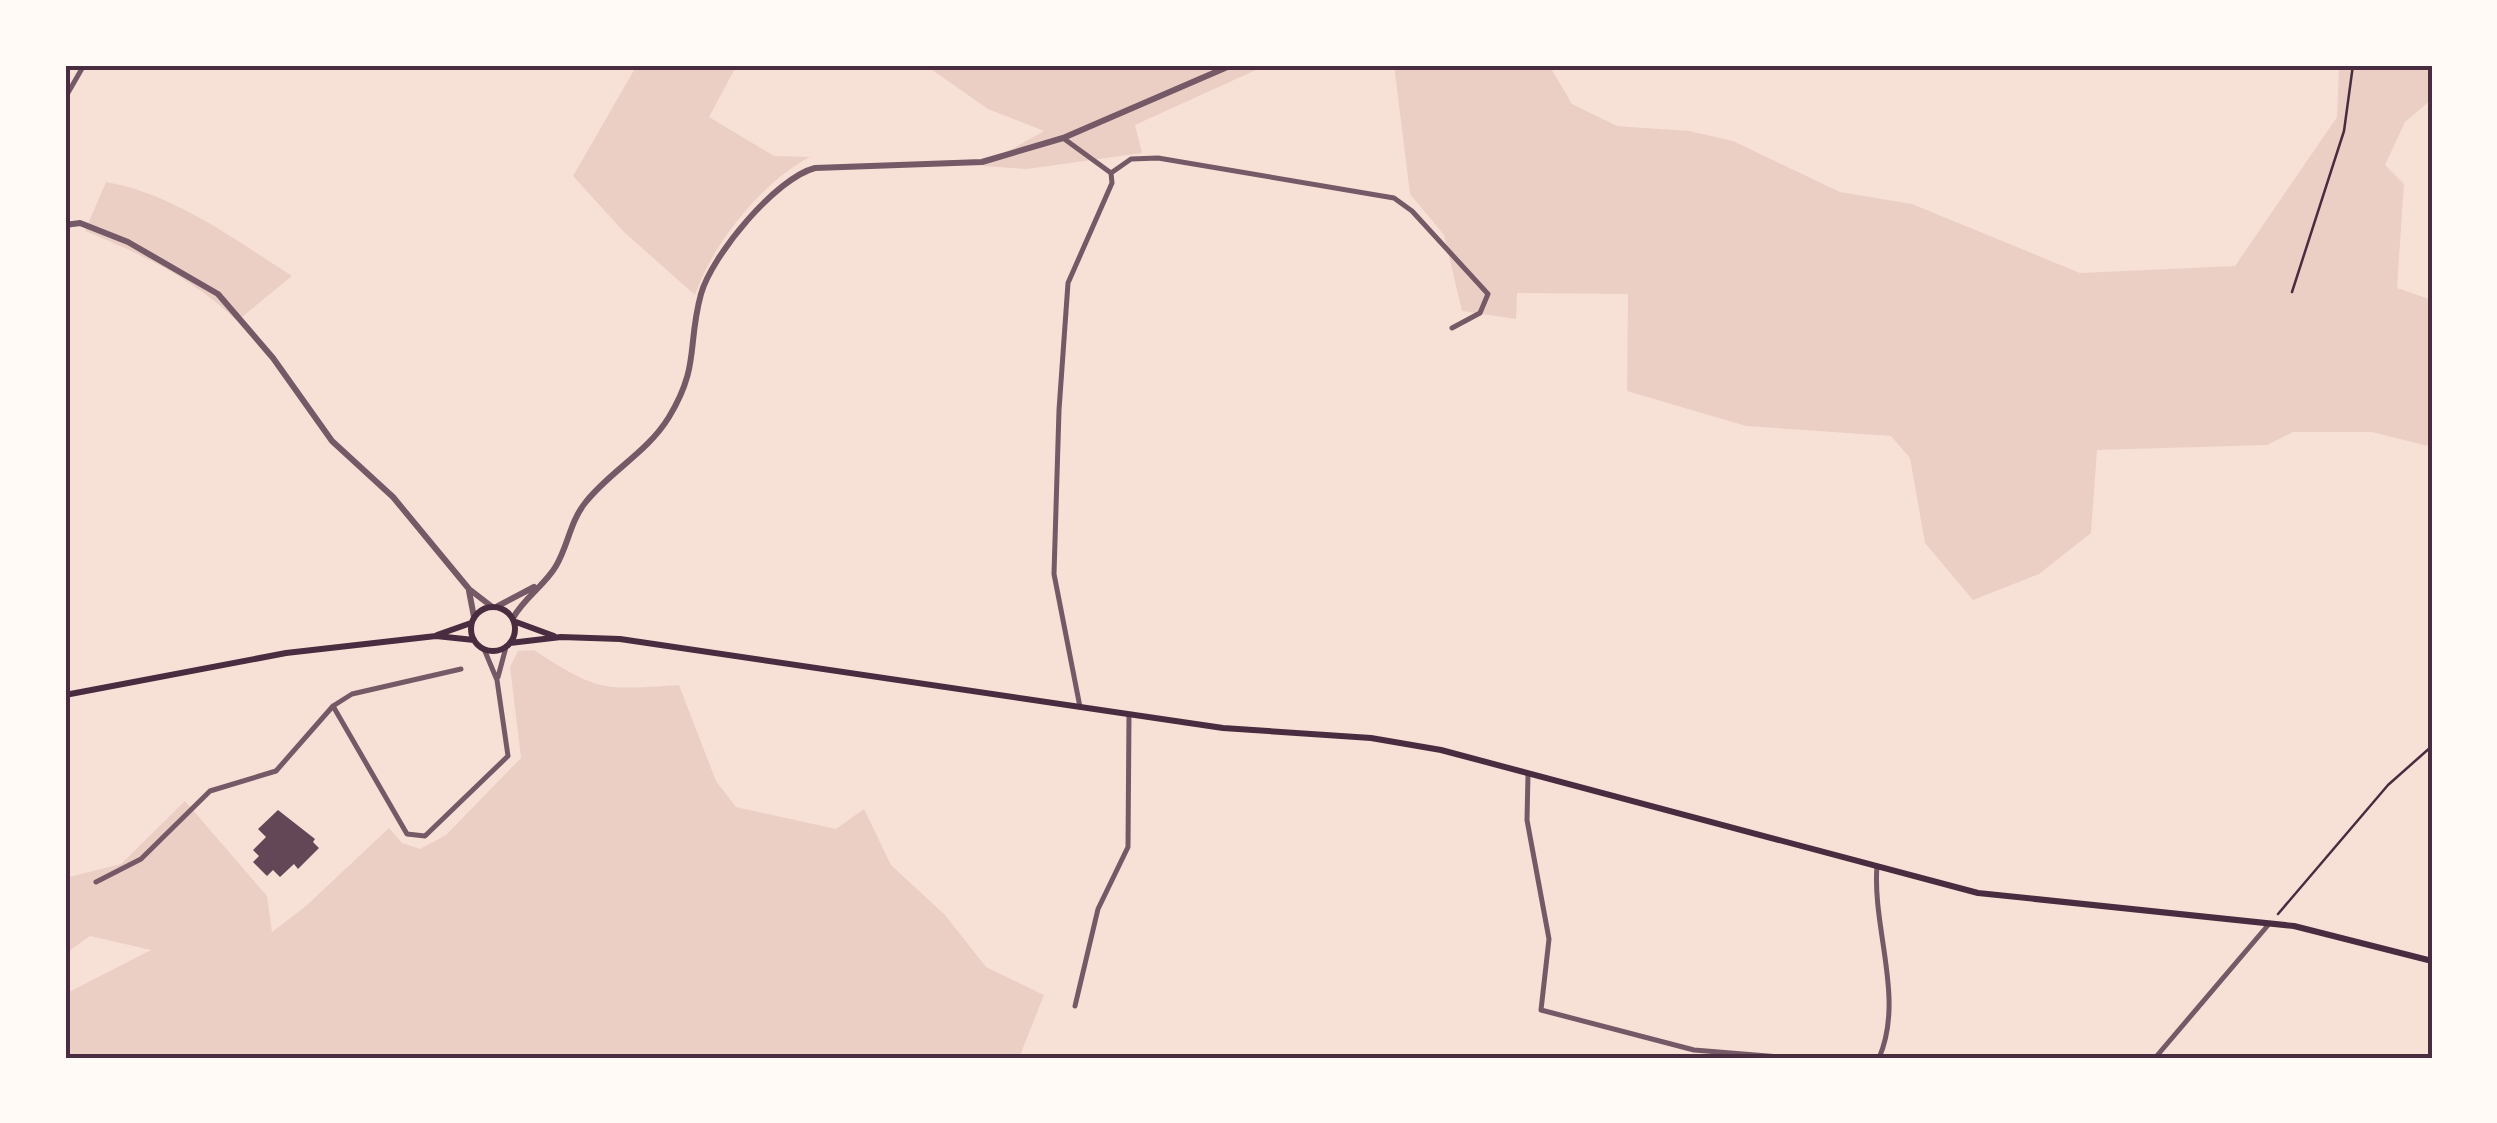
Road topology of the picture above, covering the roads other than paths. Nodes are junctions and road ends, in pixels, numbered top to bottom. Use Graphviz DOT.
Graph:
graph roads {
  1 [pos="84,65"];
  2 [pos="1232,65"];
  3 [pos="65,98"];
  4 [pos="1063,138"];
  5 [pos="1111,173"];
  6 [pos="65,225"];
  7 [pos="1452,328"];
  8 [pos="544,581"];
  9 [pos="469,589"];
  10 [pos="495,606"];
  11 [pos="473,620"];
  12 [pos="515,620"];
  13 [pos="436,636"];
  14 [pos="560,637"];
  15 [pos="474,640"];
  16 [pos="508,645"];
  17 [pos="484,649"];
  18 [pos="461,668"];
  19 [pos="498,680"];
  20 [pos="65,695"];
  21 [pos="333,706"];
  22 [pos="1080,708"];
  23 [pos="1129,715"];
  24 [pos="1528,774"];
  25 [pos="1878,864"];
  26 [pos="96,882"];
  27 [pos="2270,924"];
  28 [pos="2432,961"];
  29 [pos="1075,1006"];
  30 [pos="1791,1058"];
  31 [pos="1879,1058"];
  32 [pos="2156,1058"];
  1 -- 3 [label="street"];
  2 -- 4 [label="street"];
  4 -- 5 [label="street"];
  4 -- 8 [label="street"];
  5 -- 7 [label="street"];
  5 -- 22 [label="street"];
  6 -- 9 [label="street"];
  8 -- 10 [label="street"];
  8 -- 12 [label="street"];
  9 -- 10 [label="street"];
  9 -- 11 [label="street"];
  10 -- 11 [label="main road"];
  10 -- 12 [label="main road"];
  11 -- 13 [label="main road"];
  11 -- 15 [label="main road"];
  12 -- 14 [label="main road"];
  12 -- 16 [label="main road"];
  13 -- 15 [label="main road"];
  13 -- 20 [label="main road"];
  14 -- 16 [label="main road"];
  14 -- 22 [label="main road"];
  15 -- 17 [label="main road"];
  16 -- 17 [label="main road"];
  16 -- 19 [label="street"];
  17 -- 19 [label="street"];
  18 -- 21 [label="street"];
  19 -- 21 [label="street"];
  21 -- 26 [label="street"];
  22 -- 23 [label="main road"];
  23 -- 24 [label="main road"];
  23 -- 29 [label="street"];
  24 -- 25 [label="main road"];
  24 -- 30 [label="street"];
  25 -- 27 [label="main road"];
  25 -- 31 [label="street"];
  27 -- 28 [label="main road"];
  27 -- 32 [label="street"];
}
